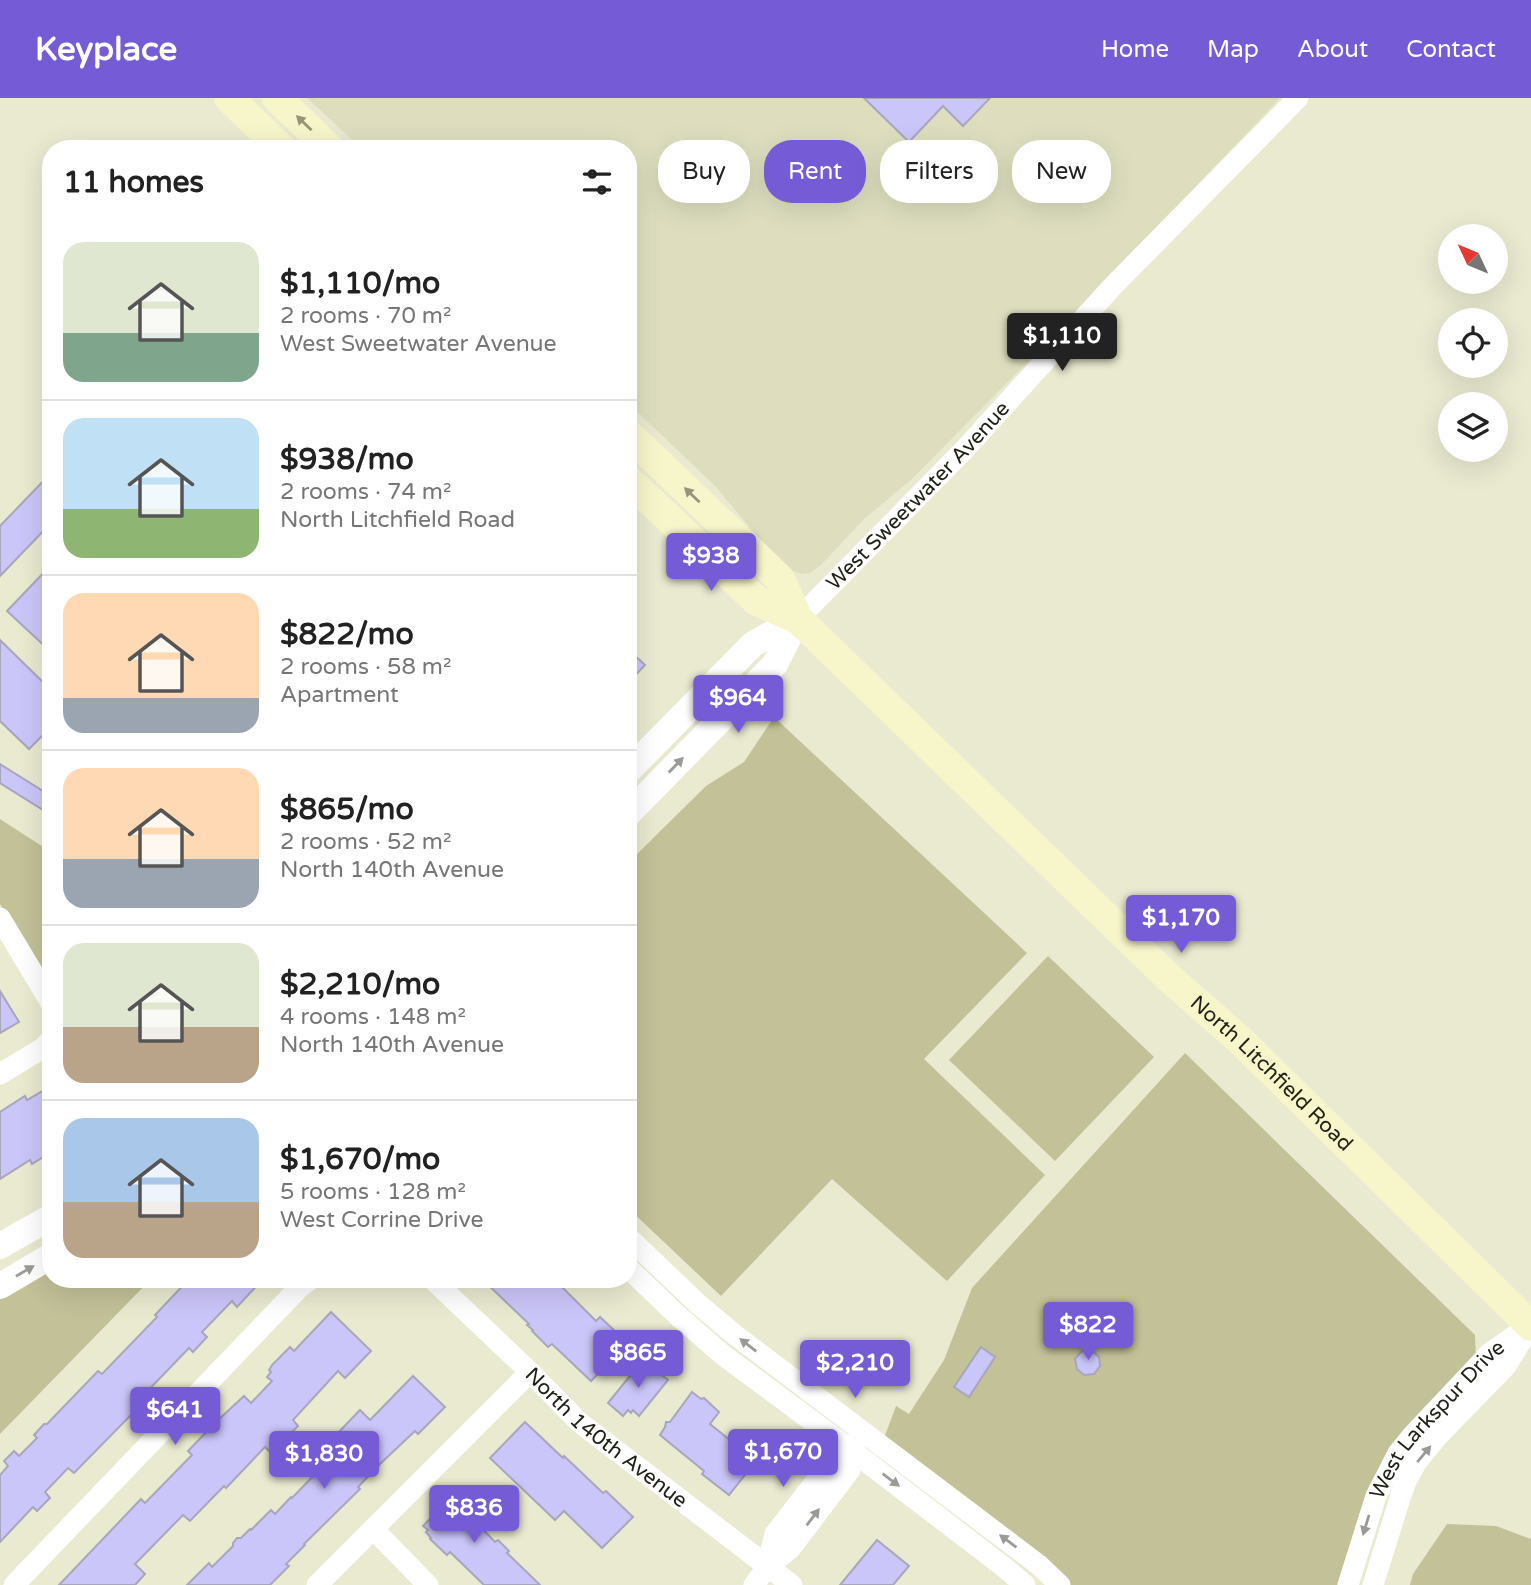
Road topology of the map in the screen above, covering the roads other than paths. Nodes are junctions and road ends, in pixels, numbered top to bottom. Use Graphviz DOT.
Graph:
graph roads {
  1 [pos="229,98"];
  2 [pos="277,98"];
  3 [pos="1298,98"];
  4 [pos="273,140"];
  5 [pos="321,140"];
  6 [pos="637,443"];
  7 [pos="637,488"];
  8 [pos="798,620"];
  9 [pos="637,762"];
  10 [pos="637,805"];
  11 [pos="0,918"];
  12 [pos="42,988"];
  13 [pos="42,1049"];
  14 [pos="0,1074"];
  15 [pos="42,1222"];
  16 [pos="637,1245"];
  17 [pos="0,1247"];
  18 [pos="42,1261"];
  19 [pos="637,1277"];
  20 [pos="0,1286"];
  21 [pos="299,1288"];
  22 [pos="441,1288"];
  23 [pos="1531,1325"];
  24 [pos="530,1372"];
  25 [pos="857,1441"];
  26 [pos="373,1529"];
  27 [pos="767,1567"];
  28 [pos="14,1585"];
  29 [pos="317,1585"];
  30 [pos="429,1585"];
  31 [pos="754,1585"];
  32 [pos="792,1585"];
  33 [pos="1025,1585"];
  34 [pos="1060,1585"];
  35 [pos="1348,1585"];
  36 [pos="1373,1585"];
  1 -- 4 [label="main road"];
  5 -- 2 [label="main road, one-way"];
  3 -- 8 [label="street, West Sweetwater Avenue"];
  8 -- 6 [label="main road, North Litchfield Road, one-way"];
  7 -- 8 [label="main road, North Litchfield Road"];
  8 -- 9 [label="street, West Sweetwater Avenue"];
  10 -- 8 [label="street, West Sweetwater Avenue, one-way"];
  8 -- 23 [label="main road, North Litchfield Road"];
  11 -- 12 [label="street"];
  13 -- 14 [label="street"];
  15 -- 17 [label="street"];
  25 -- 16 [label="street, one-way"];
  20 -- 18 [label="street, one-way"];
  19 -- 25 [label="street"];
  21 -- 28 [label="street"];
  22 -- 24 [label="street, North 140th Avenue"];
  23 -- 35 [label="street, West Larkspur Drive, one-way"];
  36 -- 23 [label="street, West Larkspur Drive, one-way"];
  24 -- 26 [label="street"];
  24 -- 27 [label="street, North 140th Avenue"];
  25 -- 27 [label="street"];
  25 -- 33 [label="street, one-way"];
  34 -- 25 [label="street, one-way"];
  26 -- 29 [label="street"];
  26 -- 30 [label="street"];
  27 -- 31 [label="street"];
  27 -- 32 [label="street, North 140th Avenue"];
}
